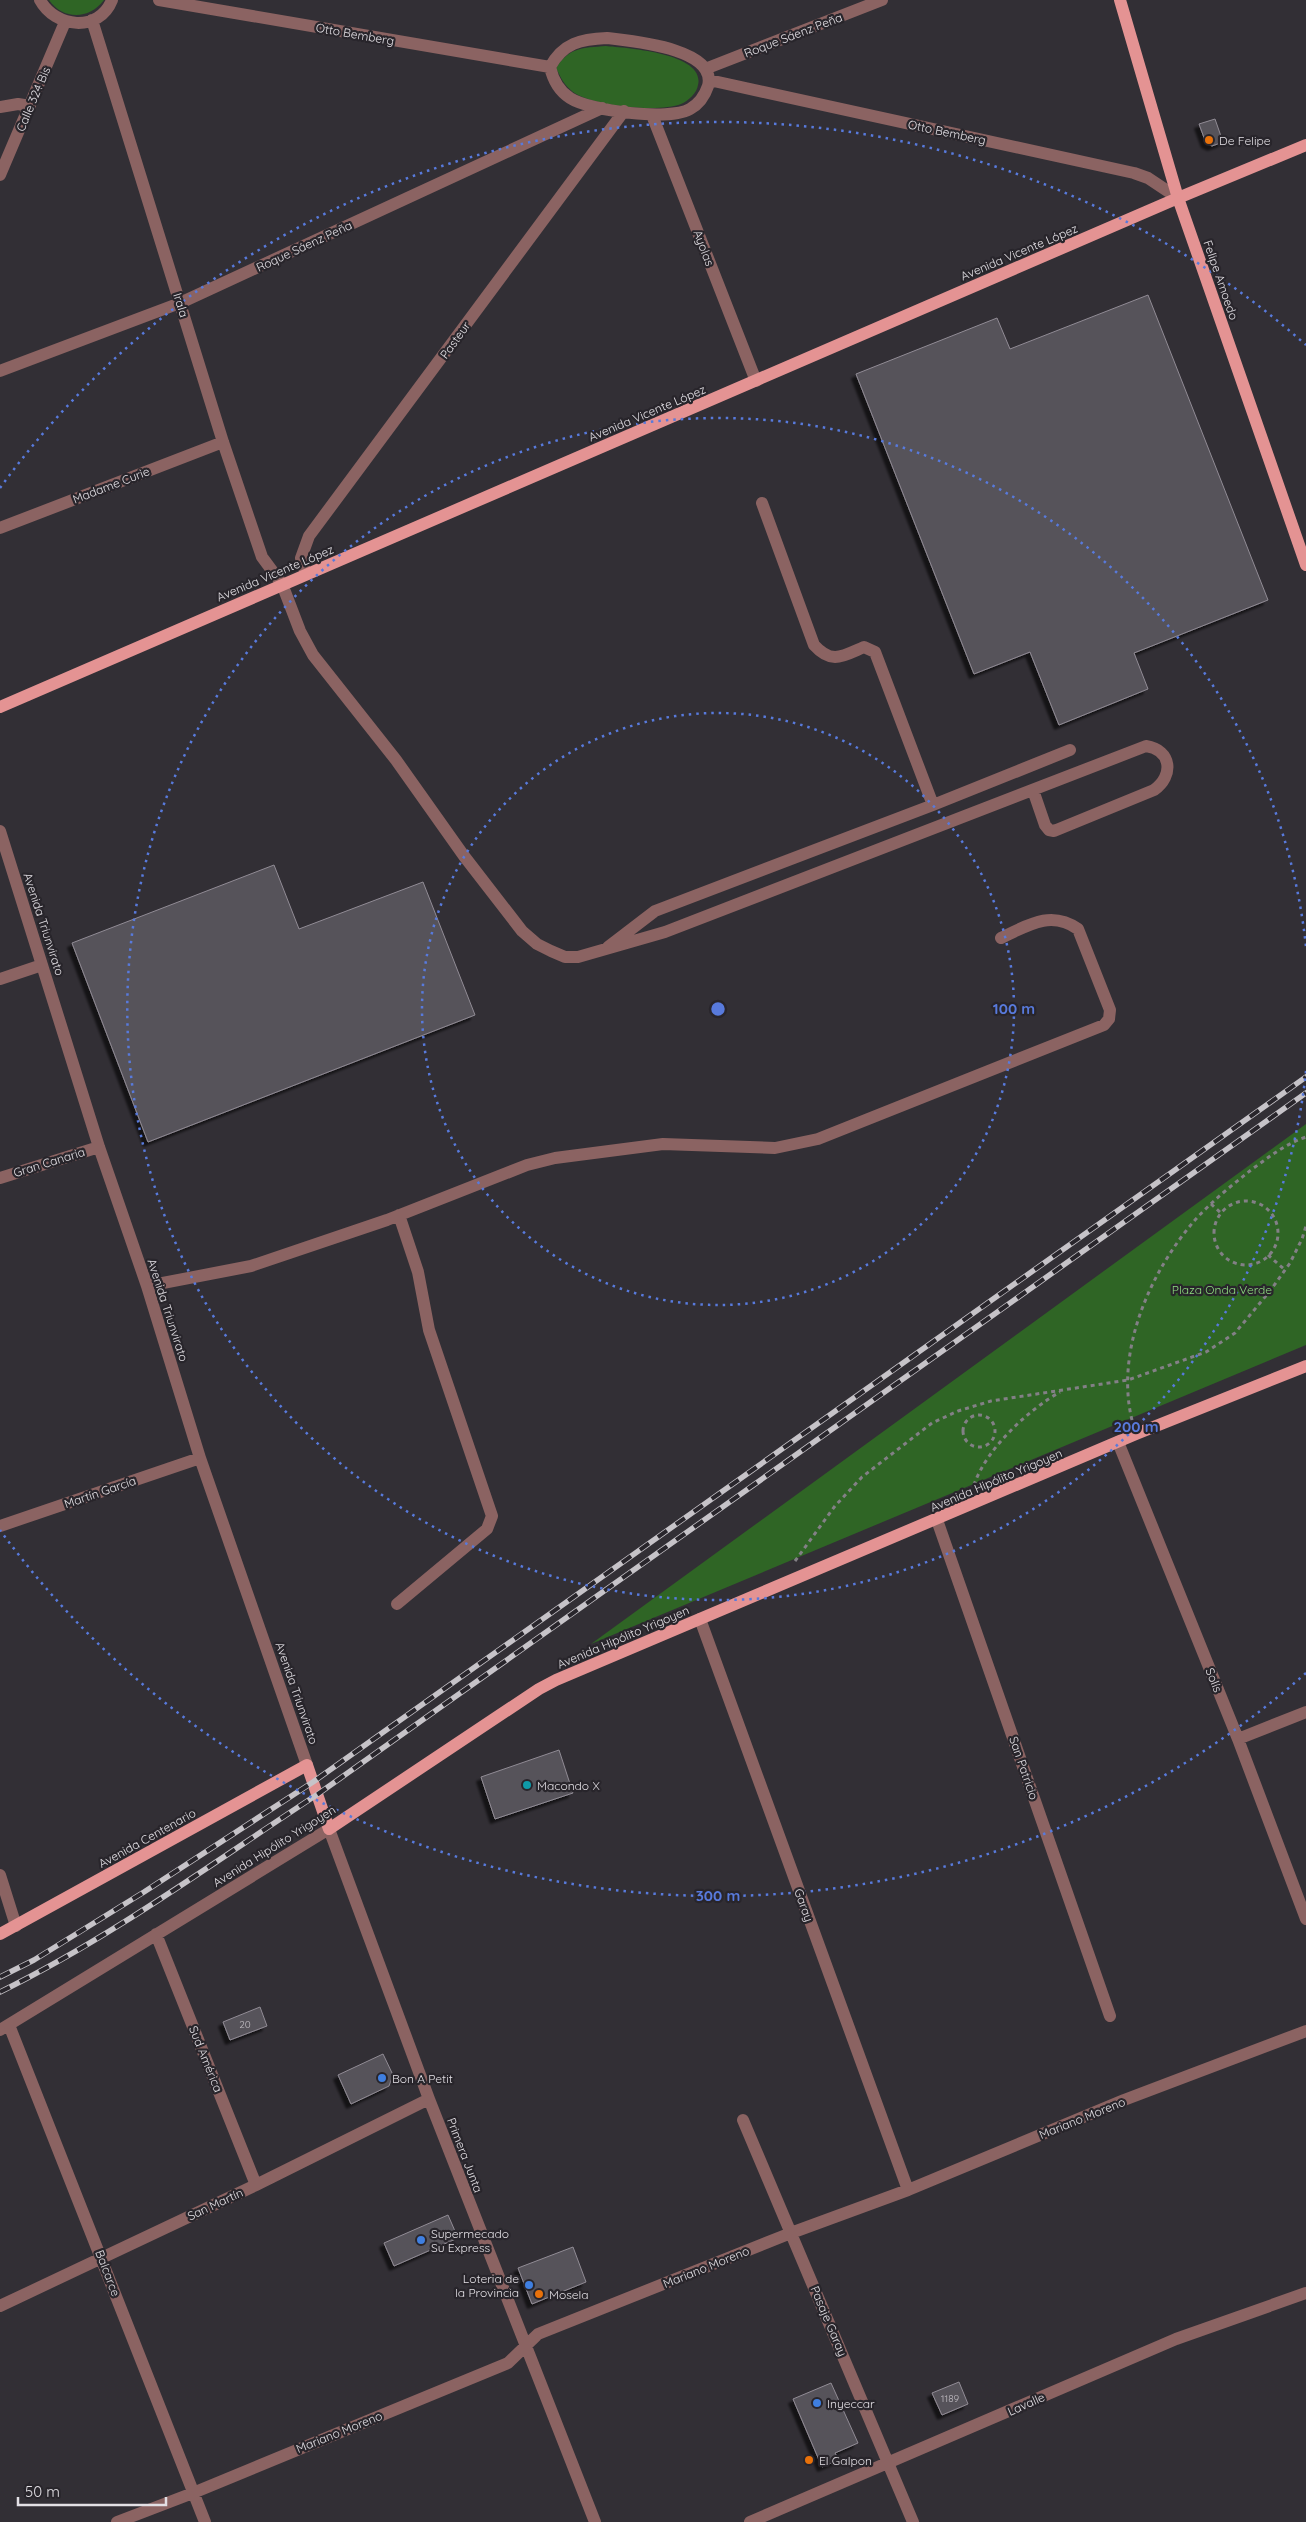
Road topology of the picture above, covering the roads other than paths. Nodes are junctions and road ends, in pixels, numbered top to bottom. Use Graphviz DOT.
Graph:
graph roads {
  1 [pos="40,0"];
  2 [pos="112,0"];
  3 [pos="159,0"];
  4 [pos="882,0"];
  5 [pos="1120,0"];
  6 [pos="92,20"];
  7 [pos="65,22"];
  8 [pos="550,67"];
  9 [pos="707,75"];
  10 [pos="30,106"];
  11 [pos="0,107"];
  12 [pos="602,108"];
  13 [pos="624,111"];
  14 [pos="652,115"];
  15 [pos="1306,145"];
  16 [pos="0,175"];
  17 [pos="1178,198"];
  18 [pos="180,303"];
  19 [pos="0,371"];
  20 [pos="756,381"];
  21 [pos="223,442"];
  22 [pos="762,503"];
  23 [pos="0,528"];
  24 [pos="1306,565"];
  25 [pos="306,574"];
  26 [pos="282,584"];
  27 [pos="0,707"];
  28 [pos="1070,750"];
  29 [pos="1033,790"];
  30 [pos="934,805"];
  31 [pos="0,831"];
  32 [pos="1001,938"];
  33 [pos="600,953"];
  34 [pos="42,965"];
  35 [pos="0,979"];
  36 [pos="99,1147"];
  37 [pos="0,1178"];
  38 [pos="399,1215"];
  39 [pos="147,1286"];
  40 [pos="1306,1366"];
  41 [pos="1118,1442"];
  42 [pos="200,1458"];
  43 [pos="937,1520"];
  44 [pos="0,1526"];
  45 [pos="397,1604"];
  46 [pos="700,1620"];
  47 [pos="1306,1712"];
  48 [pos="1238,1739"];
  49 [pos="307,1765"];
  50 [pos="318,1794"];
  51 [pos="329,1829"];
  52 [pos="0,1875"];
  53 [pos="1306,1919"];
  54 [pos="16,1926"];
  55 [pos="0,1934"];
  56 [pos="156,1934"];
  57 [pos="1110,2016"];
  58 [pos="5,2028"];
  59 [pos="1306,2031"];
  60 [pos="429,2099"];
  61 [pos="743,2120"];
  62 [pos="256,2185"];
  63 [pos="908,2190"];
  64 [pos="791,2233"];
  65 [pos="102,2258"];
  66 [pos="1306,2293"];
  67 [pos="0,2306"];
  68 [pos="525,2345"];
  69 [pos="890,2463"];
  70 [pos="193,2493"];
  71 [pos="117,2522"];
  72 [pos="205,2522"];
  73 [pos="595,2522"];
  74 [pos="750,2522"];
  75 [pos="913,2522"];
  1 -- 7 [label="street"];
  2 -- 6 [label="street"];
  3 -- 8 [label="street, Otto Bemberg"];
  4 -- 9 [label="street, Roque Sáenz Peña"];
  5 -- 17 [label="main road, Felipe Amoedo"];
  6 -- 7 [label="street"];
  6 -- 18 [label="street, Irala"];
  7 -- 10 [label="street, Calle 324 Bis"];
  8 -- 9 [label="street"];
  8 -- 12 [label="street"];
  9 -- 14 [label="street"];
  9 -- 17 [label="street, Otto Bemberg"];
  10 -- 11 [label="street"];
  10 -- 16 [label="street, Calle 324 Bis"];
  12 -- 13 [label="street"];
  12 -- 18 [label="street, Roque Sáenz Peña"];
  13 -- 14 [label="street"];
  13 -- 25 [label="street, Pasteur"];
  14 -- 20 [label="street, Ayolas"];
  15 -- 17 [label="main road, Avenida Vicente López"];
  17 -- 20 [label="main road, Avenida Vicente López"];
  17 -- 24 [label="main road, Felipe Amoedo"];
  18 -- 19 [label="street, Roque Sáenz Peña"];
  18 -- 21 [label="street, Irala"];
  20 -- 25 [label="main road, Avenida Vicente López"];
  21 -- 23 [label="street, Madame Curie"];
  21 -- 26 [label="street, Irala"];
  22 -- 30 [label="street"];
  25 -- 26 [label="main road, Avenida Vicente López"];
  26 -- 27 [label="main road, Avenida Vicente López"];
  26 -- 33 [label="street, Irala"];
  28 -- 30 [label="street"];
  29 -- 29 [label="street, Irala"];
  29 -- 33 [label="street, Irala"];
  30 -- 33 [label="street"];
  31 -- 34 [label="street, Avenida Triunvirato"];
  32 -- 38 [label="street"];
  34 -- 35 [label="street"];
  34 -- 36 [label="street, Avenida Triunvirato"];
  36 -- 37 [label="street, Gran Canaria"];
  36 -- 39 [label="street, Avenida Triunvirato"];
  38 -- 39 [label="street"];
  38 -- 45 [label="street"];
  39 -- 42 [label="street, Avenida Triunvirato"];
  40 -- 41 [label="main road, Avenida Hipólito Yrigoyen"];
  41 -- 43 [label="main road, Avenida Hipólito Yrigoyen"];
  41 -- 48 [label="street, Solís"];
  42 -- 44 [label="street, Martín García"];
  42 -- 49 [label="street, Avenida Triunvirato"];
  43 -- 46 [label="main road, Avenida Hipólito Yrigoyen"];
  43 -- 57 [label="street, San Patricio"];
  46 -- 51 [label="main road, Avenida Hipólito Yrigoyen"];
  46 -- 63 [label="street, Garay"];
  47 -- 48 [label="street"];
  48 -- 53 [label="street, Solís"];
  49 -- 50 [label="main road, Avenida Triunvirato"];
  49 -- 54 [label="main road, Avenida Centenario"];
  50 -- 51 [label="main road, Primera Junta"];
  51 -- 56 [label="street, Avenida Hipólito Yrigoyen"];
  51 -- 60 [label="street, Primera Junta"];
  52 -- 54 [label="street"];
  54 -- 55 [label="main road, Avenida Centenario"];
  56 -- 58 [label="street, Avenida Hipólito Yrigoyen"];
  56 -- 62 [label="street, Sud América"];
  58 -- 65 [label="street, Balcarce"];
  59 -- 63 [label="street, Mariano Moreno"];
  60 -- 62 [label="street, San Martín"];
  60 -- 68 [label="street, Primera Junta"];
  61 -- 64 [label="street, Pasaje Garay"];
  62 -- 65 [label="street, San Martín"];
  63 -- 64 [label="street, Mariano Moreno"];
  64 -- 68 [label="street, Mariano Moreno"];
  64 -- 69 [label="street, Pasaje Garay"];
  65 -- 67 [label="street, San Martín"];
  65 -- 70 [label="street, Balcarce"];
  66 -- 69 [label="street, Lavalle"];
  68 -- 70 [label="street, Mariano Moreno"];
  68 -- 73 [label="street, Primera Junta"];
  69 -- 74 [label="street, Lavalle"];
  69 -- 75 [label="street, Pasaje Garay"];
  70 -- 71 [label="street, Mariano Moreno"];
  70 -- 72 [label="street, Balcarce"];
}
